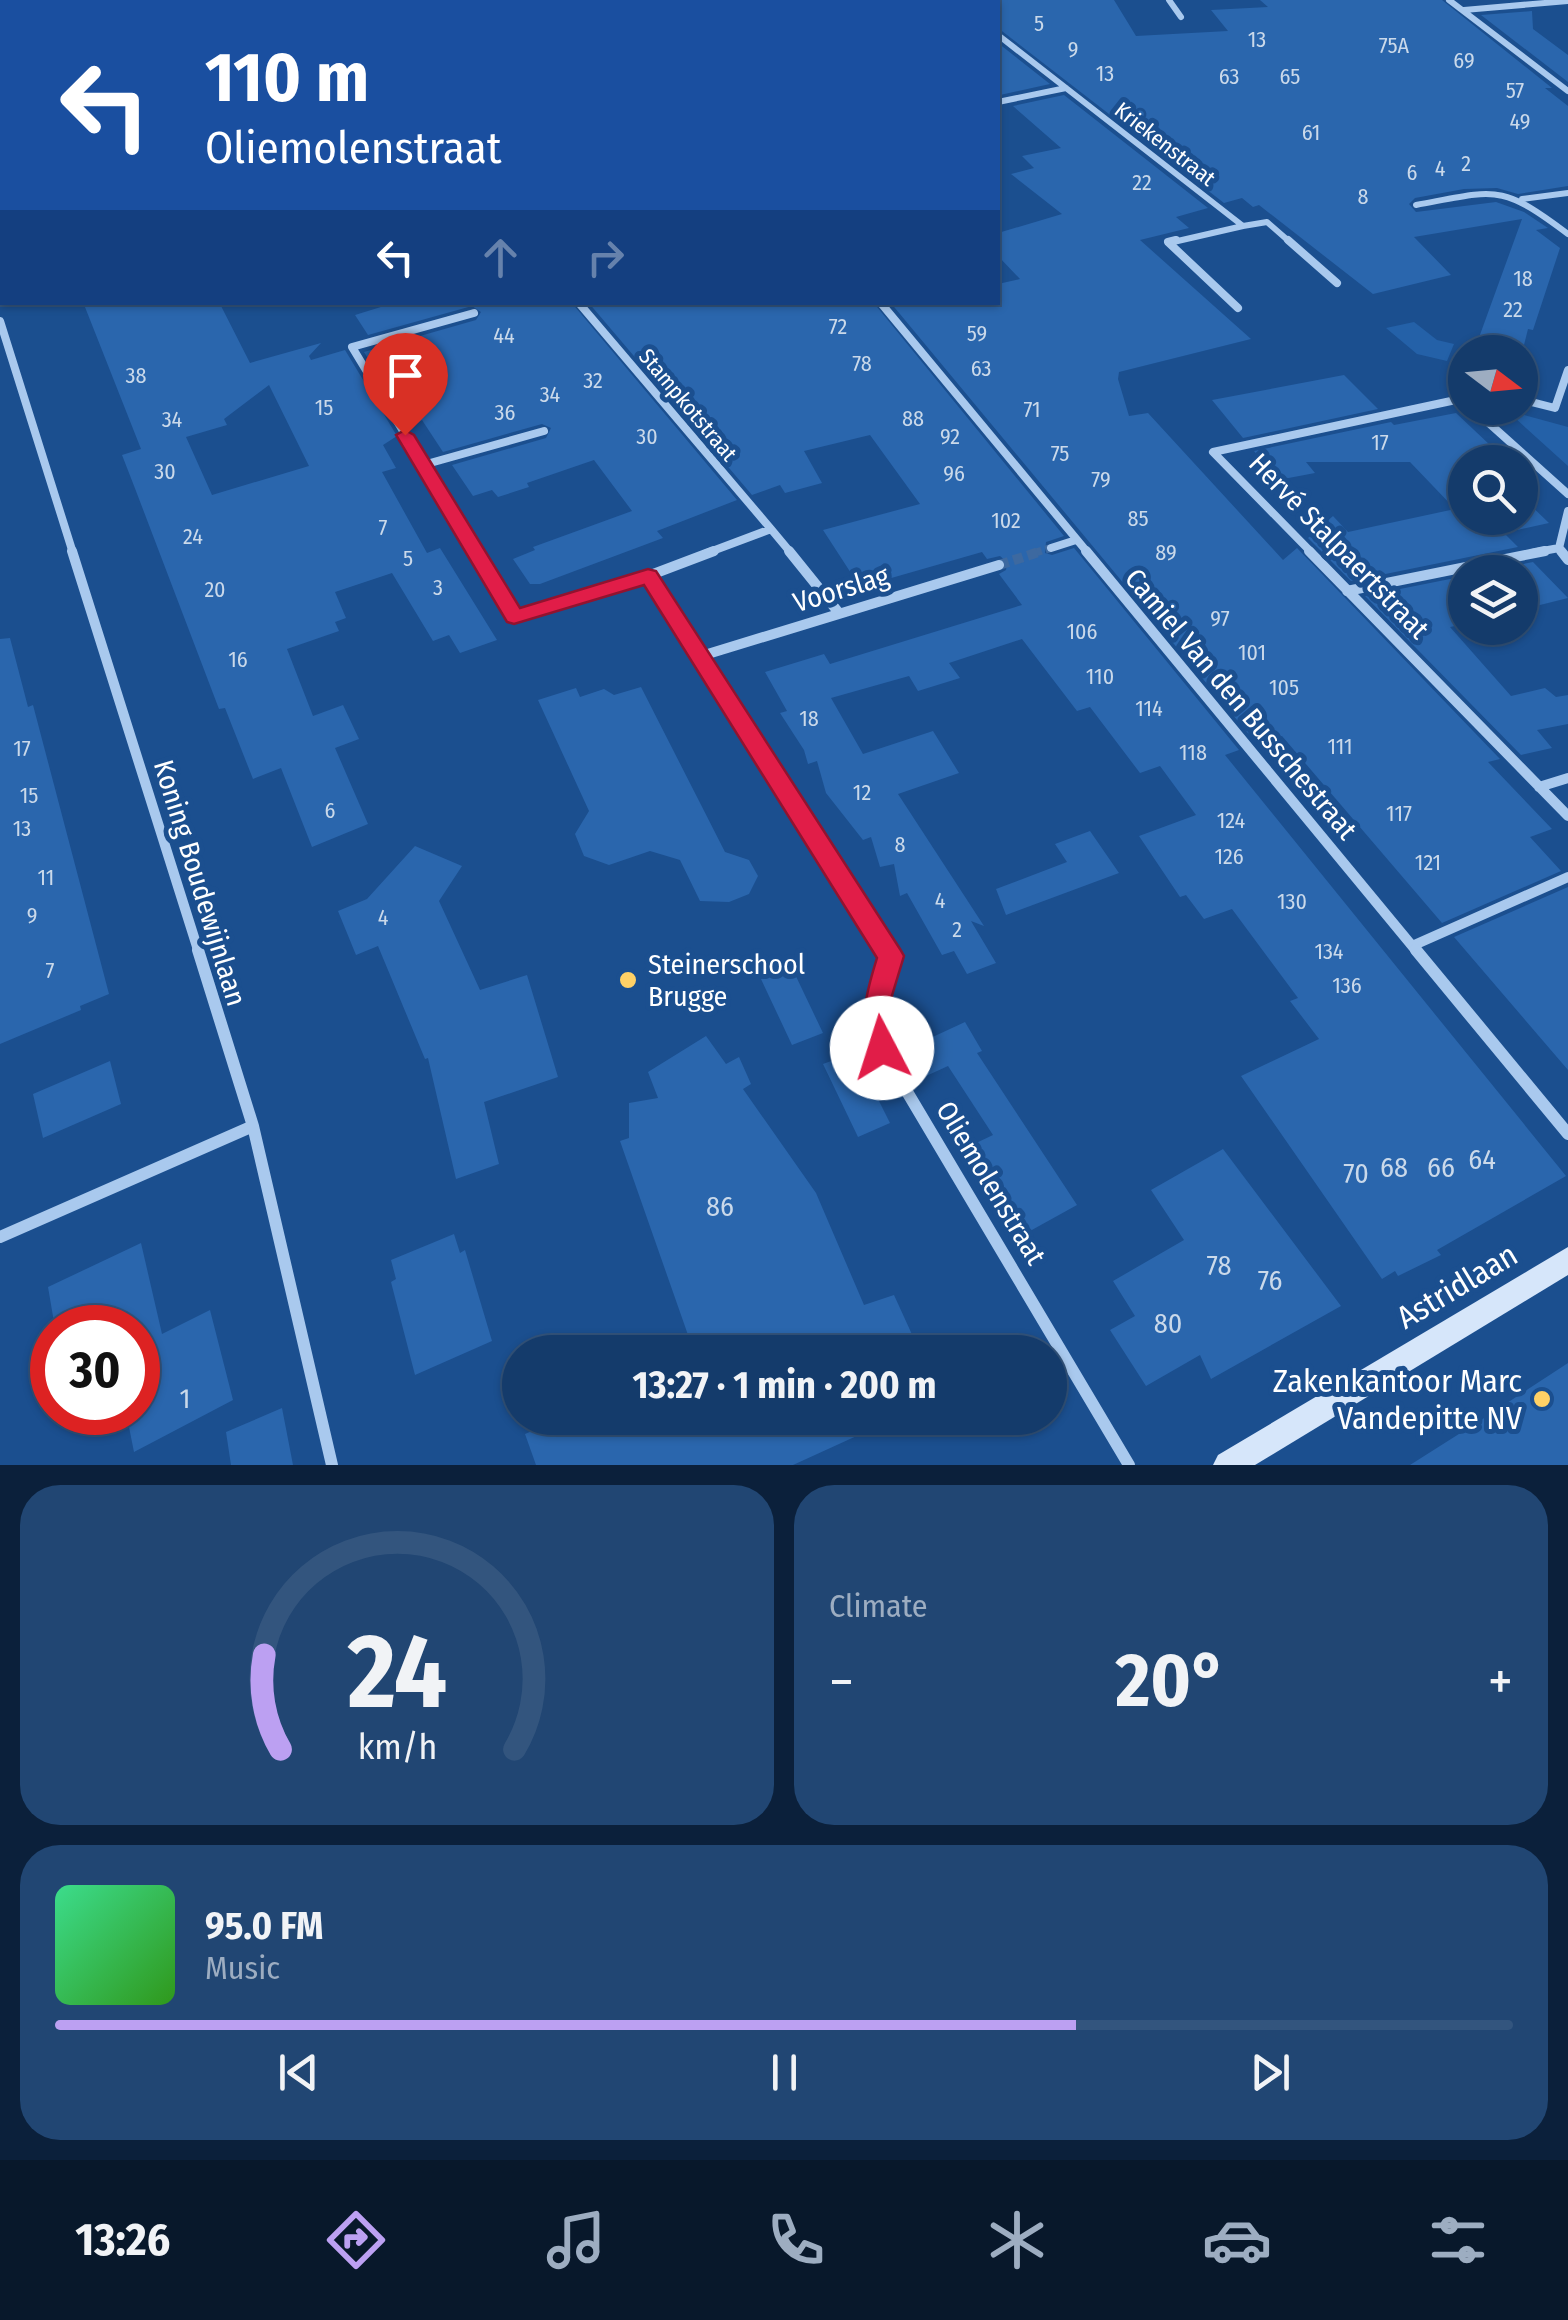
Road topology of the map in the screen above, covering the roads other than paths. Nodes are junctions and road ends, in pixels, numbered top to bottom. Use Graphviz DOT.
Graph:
graph roads {
  1 [pos="1169,0"];
  2 [pos="1450,0"];
  3 [pos="1568,0"];
  4 [pos="1463,10"];
  5 [pos="1180,17"];
  6 [pos="1000,37"];
  7 [pos="1066,88"];
  8 [pos="1568,90"];
  9 [pos="1000,102"];
  10 [pos="1568,193"];
  11 [pos="1522,200"];
  12 [pos="1416,205"];
  13 [pos="1242,226"];
  14 [pos="1568,234"];
  15 [pos="1337,283"];
  16 [pos="581,305"];
  17 [pos="882,305"];
  18 [pos="1238,308"];
  19 [pos="474,313"];
  20 [pos="0,321"];
  21 [pos="1568,370"];
  22 [pos="1448,402"];
  23 [pos="1538,404"];
  24 [pos="1555,408"];
  25 [pos="1568,411"];
  26 [pos="1491,425"];
  27 [pos="544,431"];
  28 [pos="423,465"];
  29 [pos="1568,494"];
  30 [pos="1568,511"];
  31 [pos="771,530"];
  32 [pos="1076,540"];
  33 [pos="1052,548"];
  34 [pos="1559,548"];
  35 [pos="1568,560"];
  36 [pos="998,565"];
  37 [pos="648,576"];
  38 [pos="1347,591"];
  39 [pos="839,613"];
  40 [pos="698,656"];
  41 [pos="1568,778"];
  42 [pos="1539,788"];
  43 [pos="1568,816"];
  44 [pos="1568,877"];
  45 [pos="1412,946"];
  46 [pos="253,1126"];
  47 [pos="1568,1134"];
  48 [pos="0,1237"];
  49 [pos="1568,1260"];
  50 [pos="332,1465"];
  51 [pos="1129,1465"];
  52 [pos="1228,1465"];
  1 -- 5 [label="street"];
  2 -- 4 [label="street"];
  3 -- 4 [label="street"];
  4 -- 8 [label="street"];
  6 -- 7 [label="street, Kriekenstraat"];
  7 -- 9 [label="street"];
  7 -- 13 [label="street, Kriekenstraat"];
  10 -- 11 [label="street"];
  11 -- 12 [label="street"];
  11 -- 14 [label="street"];
  13 -- 15 [label="street, Kriekenstraat"];
  13 -- 18 [label="street, Kriekenstraat"];
  16 -- 31 [label="street, Stampkotstraat"];
  17 -- 32 [label="street, Camiel Van den Busschestraat"];
  19 -- 28 [label="street"];
  20 -- 46 [label="street, Koning Boudewijnlaan"];
  21 -- 24 [label="street"];
  22 -- 38 [label="street, Hervé Stalpaertstraat"];
  23 -- 24 [label="street"];
  24 -- 25 [label="street"];
  26 -- 29 [label="street"];
  27 -- 28 [label="street"];
  28 -- 37 [label="street"];
  30 -- 34 [label="street"];
  31 -- 37 [label="street"];
  31 -- 39 [label="street, Stampkotstraat"];
  32 -- 33 [label="street"];
  32 -- 45 [label="street, Camiel Van den Busschestraat"];
  34 -- 35 [label="street"];
  34 -- 38 [label="street"];
  36 -- 39 [label="street, Voorslag"];
  37 -- 40 [label="street, Oliemolenstraat"];
  38 -- 42 [label="street, Hervé Stalpaertstraat"];
  39 -- 40 [label="street, Voorslag"];
  40 -- 51 [label="street, Oliemolenstraat"];
  41 -- 42 [label="street"];
  42 -- 43 [label="street, Hervé Stalpaertstraat"];
  44 -- 45 [label="street"];
  45 -- 47 [label="street, Camiel Van den Busschestraat"];
  46 -- 48 [label="street"];
  46 -- 50 [label="street, Koning Boudewijnlaan"];
  49 -- 52 [label="main road, Astridlaan"];
}
